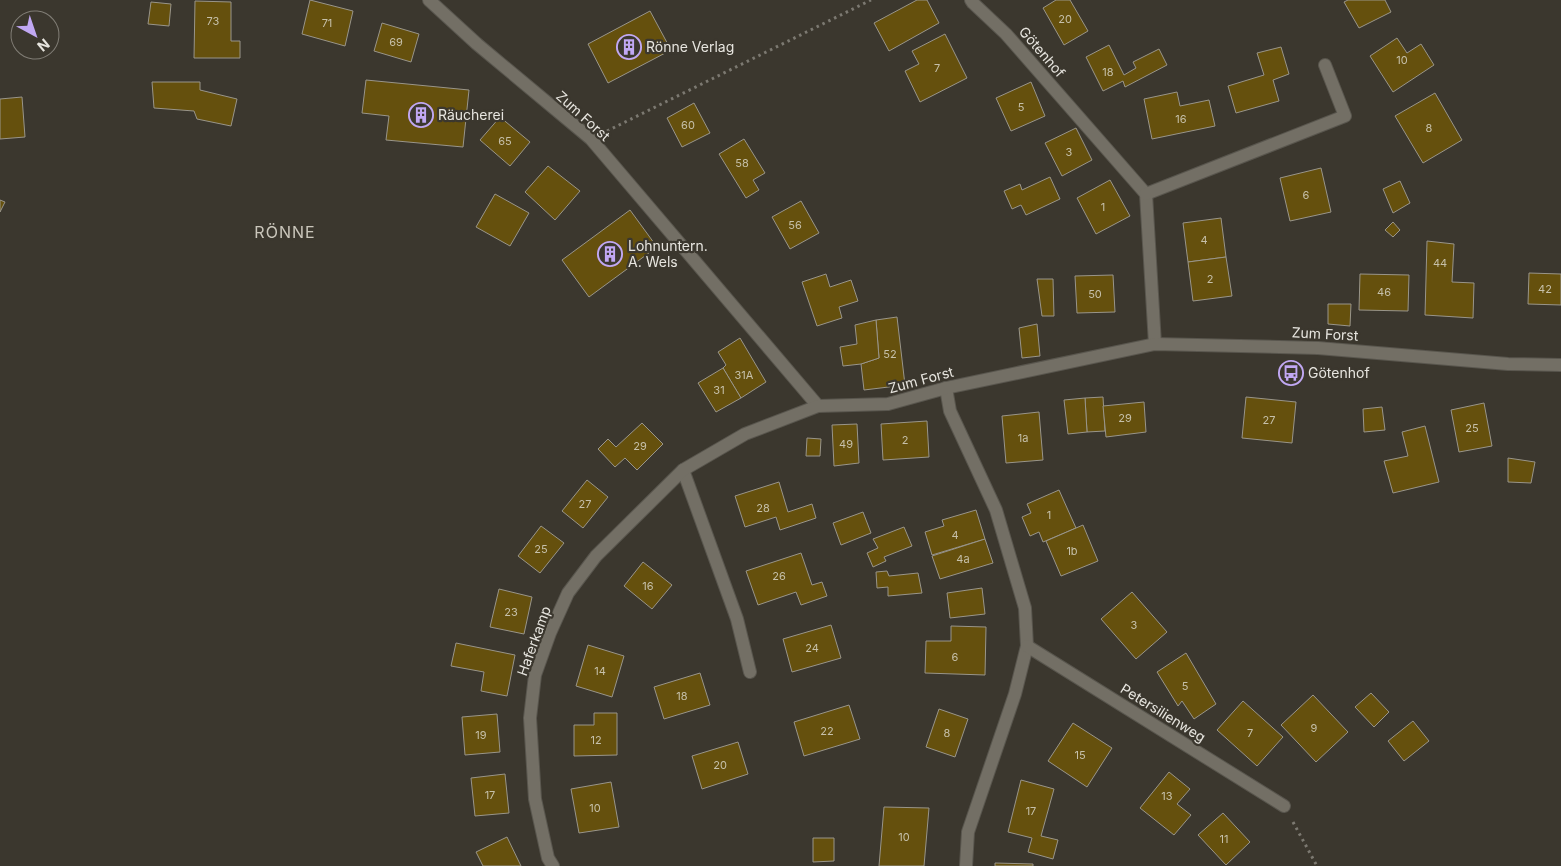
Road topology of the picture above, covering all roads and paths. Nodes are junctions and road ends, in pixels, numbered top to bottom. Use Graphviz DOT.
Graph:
graph roads {
  1 [pos="429,0"];
  2 [pos="871,0"];
  3 [pos="971,0"];
  4 [pos="1325,65"];
  5 [pos="590,139"];
  6 [pos="1146,194"];
  7 [pos="1155,344"];
  8 [pos="1561,365"];
  9 [pos="946,388"];
  10 [pos="818,406"];
  11 [pos="683,470"];
  12 [pos="1027,646"];
  13 [pos="750,672"];
  14 [pos="1284,806"];
  15 [pos="553,866"];
  16 [pos="966,866"];
  17 [pos="1317,866"];
  1 -- 5 [label="street, Zum Forst"];
  2 -- 5 [label="path"];
  3 -- 6 [label="street, Götenhof"];
  4 -- 6 [label="street"];
  5 -- 10 [label="street, Zum Forst"];
  6 -- 7 [label="street"];
  7 -- 8 [label="street, Zum Forst"];
  7 -- 9 [label="street, Zum Forst"];
  9 -- 10 [label="street, Zum Forst"];
  9 -- 12 [label="street"];
  10 -- 11 [label="street, Haferkamp"];
  11 -- 13 [label="street"];
  11 -- 15 [label="street, Haferkamp"];
  12 -- 14 [label="street, Petersilienweg"];
  12 -- 16 [label="street"];
  14 -- 17 [label="path"];
}
